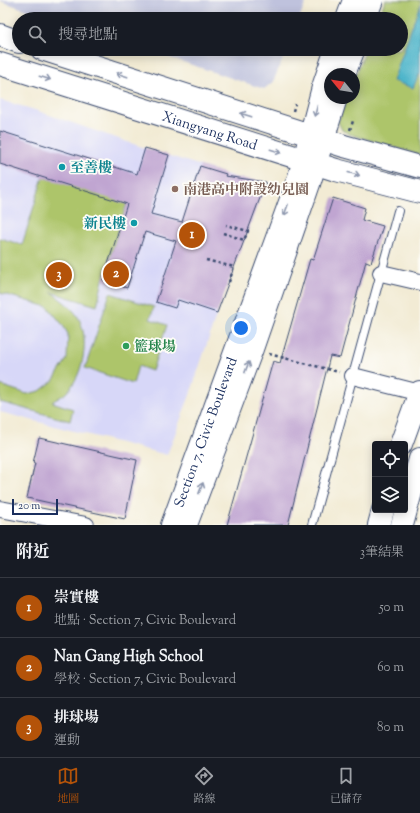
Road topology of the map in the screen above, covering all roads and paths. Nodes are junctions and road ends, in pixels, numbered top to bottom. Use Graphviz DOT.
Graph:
graph roads {
  1 [pos="353,0"];
  2 [pos="373,0"];
  3 [pos="349,12"];
  4 [pos="369,12"];
  5 [pos="0,35"];
  6 [pos="12,39"];
  7 [pos="64,56"];
  8 [pos="333,56"];
  9 [pos="352,56"];
  10 [pos="0,64"];
  11 [pos="348,68"];
  12 [pos="334,104"];
  13 [pos="317,137"];
  14 [pos="310,162"];
  15 [pos="420,167"];
  16 [pos="420,192"];
  17 [pos="398,210"];
  18 [pos="226,225"];
  19 [pos="223,233"];
  20 [pos="206,260"];
  21 [pos="381,273"];
  22 [pos="229,282"];
  23 [pos="420,282"];
  24 [pos="253,350"];
  25 [pos="353,376"];
  26 [pos="420,392"];
  27 [pos="402,441"];
  28 [pos="420,459"];
  29 [pos="416,490"];
  30 [pos="0,509"];
  31 [pos="381,513"];
  32 [pos="86,525"];
  33 [pos="171,525"];
  34 [pos="187,525"];
  35 [pos="312,525"];
  36 [pos="378,525"];
  37 [pos="402,525"];
  1 -- 3 [label="street"];
  2 -- 4 [label="street"];
  5 -- 6 [label="main road"];
  13 -- 7 [label="main road, Xiangyang Road, one-way"];
  8 -- 13 [label="street, one-way"];
  9 -- 11 [label="street"];
  10 -- 14 [label="main road, Xiangyang Road, one-way"];
  12 -- 13 [label="street"];
  13 -- 14 [label="street, Section 7, Civic Boulevard"];
  13 -- 15 [label="main road, Xiangyang Road"];
  14 -- 16 [label="main road, Xiangyang Road, one-way"];
  14 -- 24 [label="street, Section 7, Civic Boulevard"];
  14 -- 33 [label="street, Section 7, Civic Boulevard, one-way"];
  17 -- 21 [label="lane"];
  18 -- 19 [label="path"];
  20 -- 22 [label="path"];
  21 -- 23 [label="street"];
  21 -- 25 [label="lane"];
  24 -- 25 [label="path"];
  34 -- 24 [label="street, Section 7, Civic Boulevard, one-way"];
  25 -- 26 [label="street"];
  25 -- 35 [label="lane"];
  26 -- 27 [label="main road"];
  28 -- 29 [label="main road"];
  29 -- 37 [label="main road"];
  30 -- 32 [label="street"];
  31 -- 36 [label="main road"];
}
